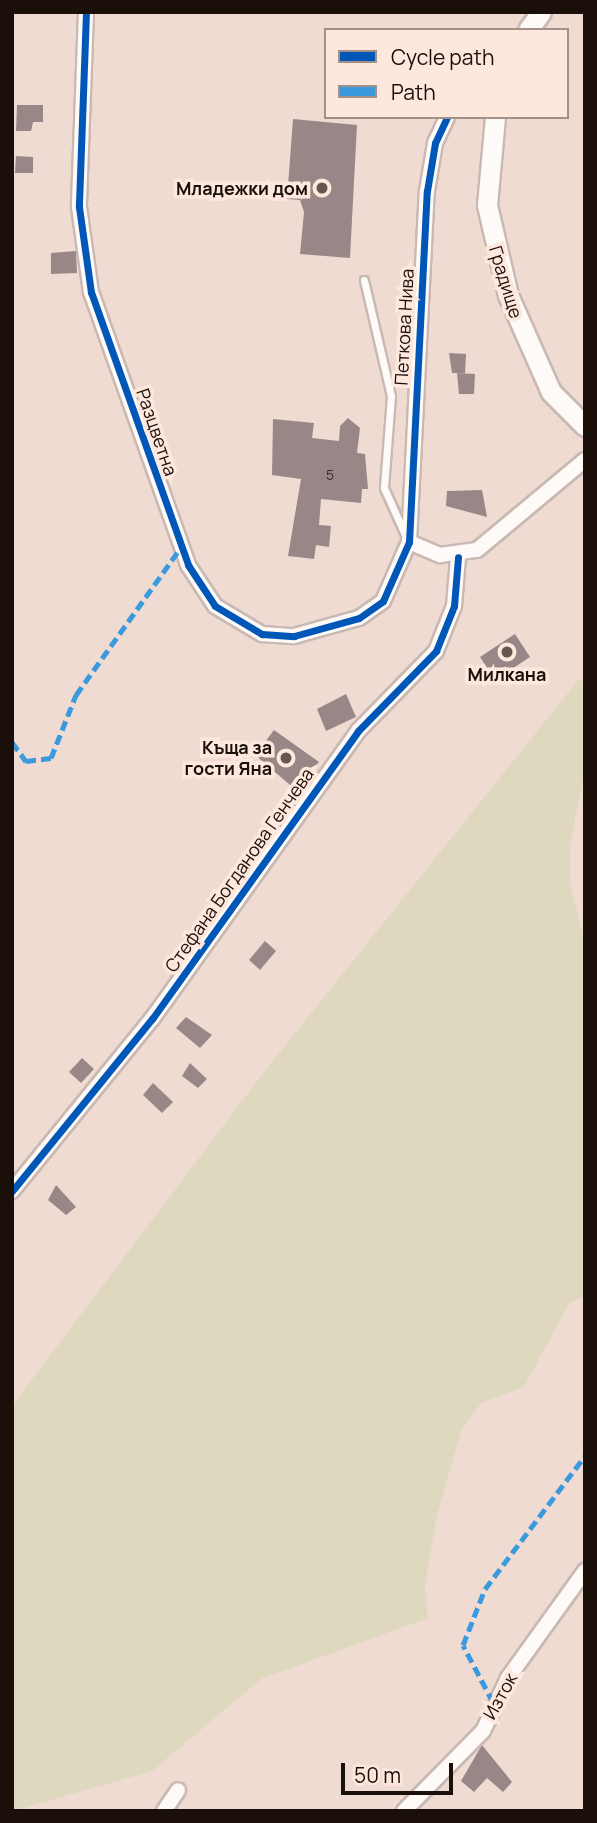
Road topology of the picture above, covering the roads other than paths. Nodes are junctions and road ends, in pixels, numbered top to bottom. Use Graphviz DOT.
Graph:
graph roads {
  1 [pos="86,12"];
  2 [pos="541,12"];
  3 [pos="529,28"];
  4 [pos="446,119"];
  5 [pos="495,119"];
  6 [pos="365,280"];
  7 [pos="585,426"];
  8 [pos="585,460"];
  9 [pos="409,542"];
  10 [pos="458,556"];
  11 [pos="12,1191"];
  12 [pos="585,1571"];
  13 [pos="178,1790"];
  14 [pos="164,1811"];
  15 [pos="404,1811"];
  1 -- 9 [label="street, Разцветна"];
  2 -- 3 [label="street"];
  4 -- 9 [label="street, Петкова Нива"];
  5 -- 7 [label="street, Градище"];
  6 -- 9 [label="lane"];
  8 -- 10 [label="street"];
  9 -- 10 [label="street"];
  10 -- 11 [label="street, Стефана Богданова Генчева"];
  12 -- 15 [label="street, Изток"];
  13 -- 14 [label="street"];
}
